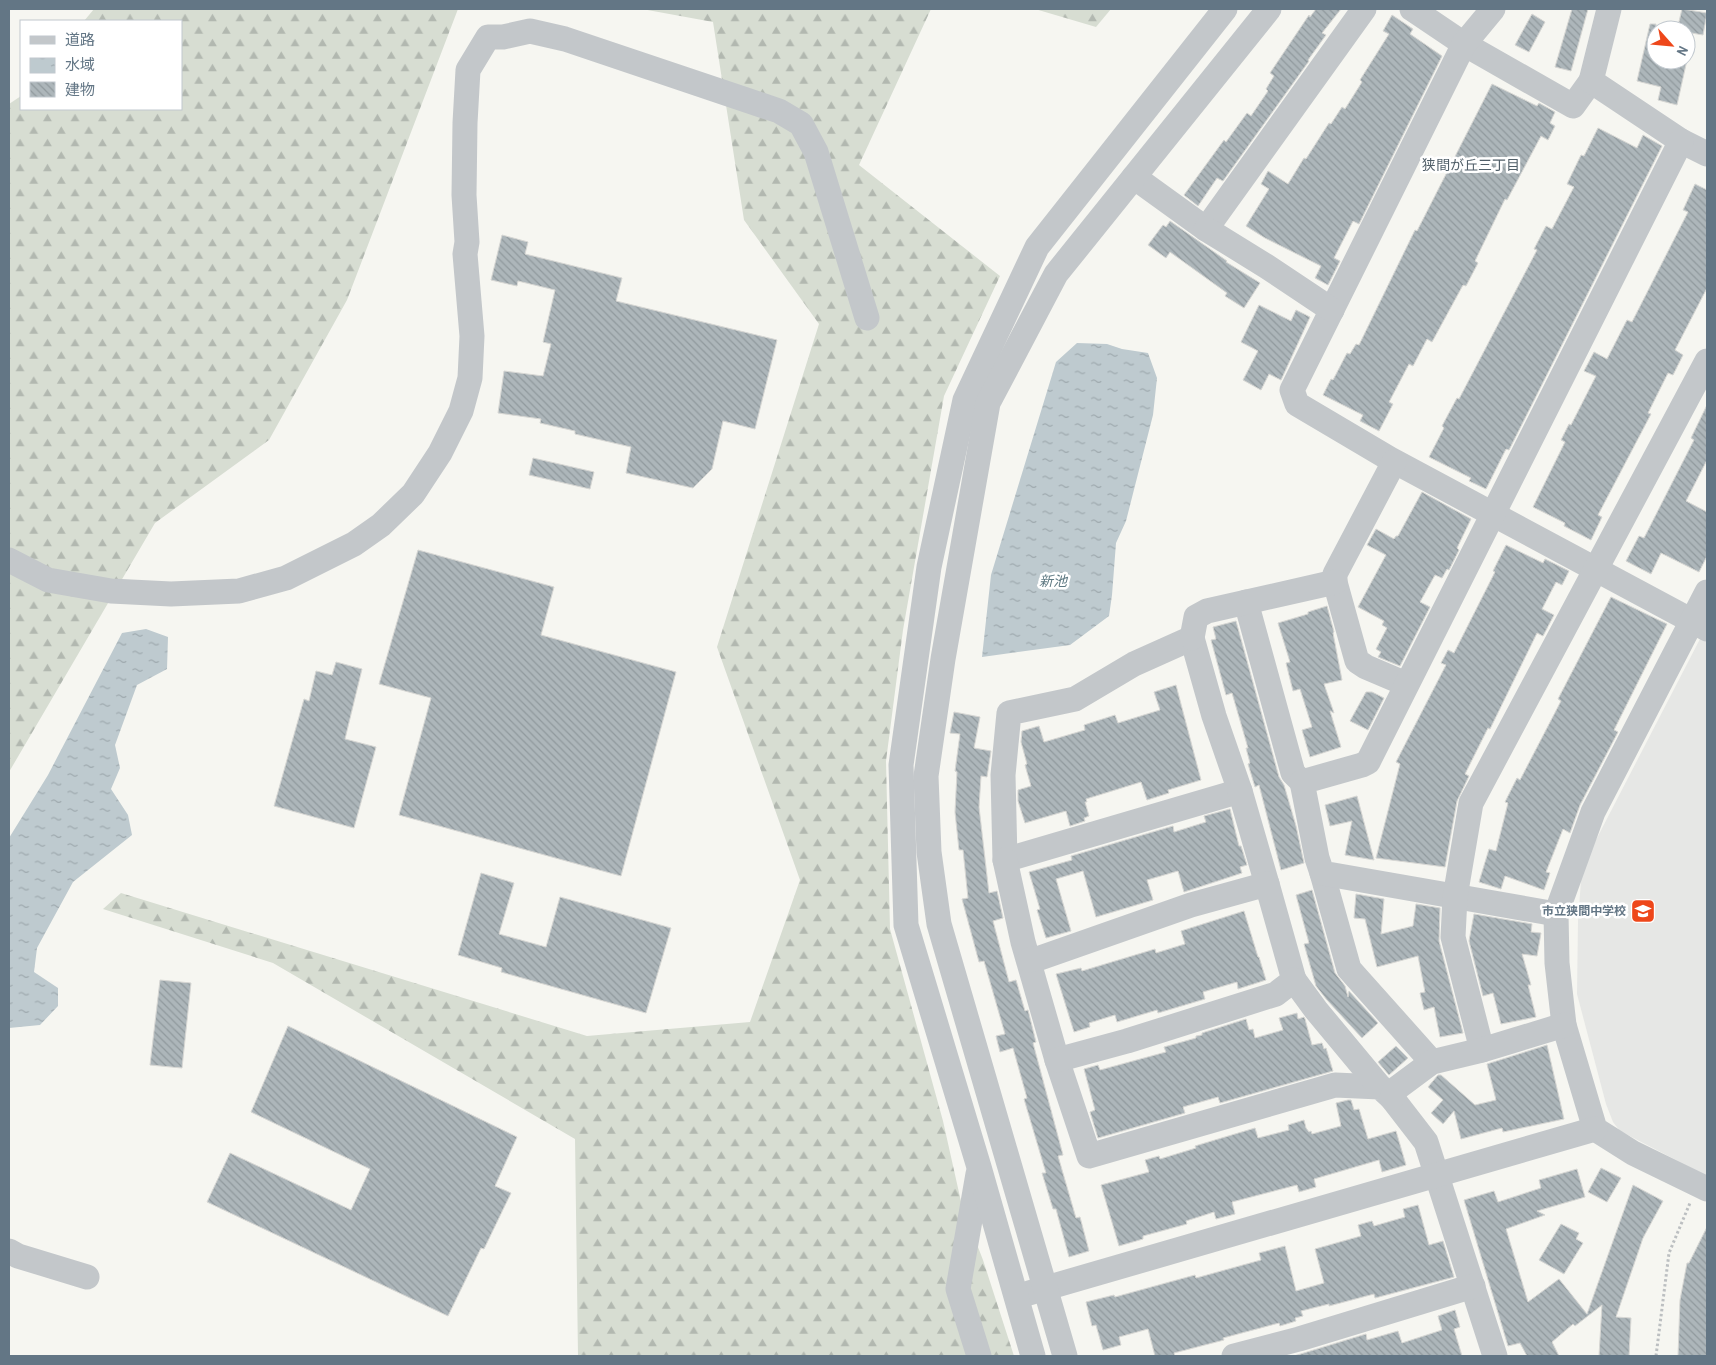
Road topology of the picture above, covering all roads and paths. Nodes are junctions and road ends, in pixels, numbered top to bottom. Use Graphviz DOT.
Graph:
graph roads {
  1 [pos="1226,9"];
  2 [pos="1269,9"];
  3 [pos="1364,9"];
  4 [pos="1412,9"];
  5 [pos="1494,9"];
  6 [pos="1609,9"];
  7 [pos="1464,44"];
  8 [pos="1591,81"];
  9 [pos="1681,141"];
  10 [pos="1707,154"];
  11 [pos="1134,177"];
  12 [pos="1206,229"];
  13 [pos="1332,310"];
  14 [pos="866,318"];
  15 [pos="1707,361"];
  16 [pos="1394,462"];
  17 [pos="1492,514"];
  18 [pos="9,560"];
  19 [pos="1595,570"];
  20 [pos="1335,582"];
  21 [pos="1707,592"];
  22 [pos="1246,602"];
  23 [pos="1699,625"];
  24 [pos="1192,638"];
  25 [pos="1406,684"];
  26 [pos="1302,782"];
  27 [pos="1240,791"];
  28 [pos="1005,860"];
  29 [pos="1322,873"];
  30 [pos="1267,884"];
  31 [pos="1455,895"];
  32 [pos="1556,914"];
  33 [pos="1029,960"];
  34 [pos="1294,980"];
  35 [pos="1564,1025"];
  36 [pos="1482,1050"];
  37 [pos="1057,1060"];
  38 [pos="1432,1062"];
  39 [pos="1386,1092"];
  40 [pos="1595,1129"];
  41 [pos="979,1167"];
  42 [pos="1436,1175"];
  43 [pos="1702,1187"];
  44 [pos="9,1251"];
  45 [pos="87,1276"];
  46 [pos="1473,1286"];
  47 [pos="1045,1287"];
  48 [pos="1016,1297"];
  49 [pos="979,1356"];
  50 [pos="1033,1356"];
  51 [pos="1065,1356"];
  52 [pos="1234,1356"];
  53 [pos="1495,1356"];
  54 [pos="1656,1356"];
  1 -- 41 [label="street"];
  2 -- 11 [label="street"];
  3 -- 12 [label="street"];
  4 -- 7 [label="street"];
  5 -- 7 [label="street"];
  6 -- 8 [label="street"];
  7 -- 8 [label="street"];
  7 -- 13 [label="street"];
  8 -- 9 [label="street"];
  9 -- 10 [label="street"];
  9 -- 17 [label="street"];
  11 -- 12 [label="street"];
  11 -- 47 [label="street"];
  12 -- 13 [label="street"];
  13 -- 16 [label="street"];
  14 -- 18 [label="street"];
  15 -- 19 [label="street"];
  16 -- 17 [label="street"];
  16 -- 20 [label="street"];
  17 -- 19 [label="street"];
  17 -- 25 [label="street"];
  19 -- 23 [label="street"];
  19 -- 31 [label="street"];
  20 -- 22 [label="street"];
  20 -- 25 [label="street"];
  21 -- 23 [label="street"];
  22 -- 24 [label="street"];
  22 -- 26 [label="street"];
  23 -- 32 [label="street"];
  24 -- 27 [label="street"];
  24 -- 28 [label="street"];
  25 -- 26 [label="street"];
  26 -- 29 [label="street"];
  27 -- 28 [label="street"];
  27 -- 30 [label="street"];
  28 -- 33 [label="street"];
  29 -- 31 [label="street"];
  29 -- 38 [label="street"];
  30 -- 33 [label="street"];
  30 -- 34 [label="street"];
  31 -- 32 [label="street"];
  31 -- 36 [label="street"];
  32 -- 35 [label="street"];
  33 -- 37 [label="street"];
  34 -- 37 [label="street"];
  34 -- 39 [label="street"];
  35 -- 36 [label="street"];
  35 -- 40 [label="street"];
  36 -- 38 [label="street"];
  37 -- 39 [label="street"];
  38 -- 39 [label="street"];
  39 -- 42 [label="street"];
  40 -- 42 [label="street"];
  40 -- 43 [label="street"];
  41 -- 48 [label="street"];
  41 -- 49 [label="street"];
  42 -- 46 [label="street"];
  42 -- 47 [label="street"];
  43 -- 54 [label="path"];
  44 -- 45 [label="street"];
  46 -- 52 [label="street"];
  46 -- 53 [label="street"];
  47 -- 48 [label="street"];
  47 -- 51 [label="street"];
  48 -- 50 [label="street"];
}
